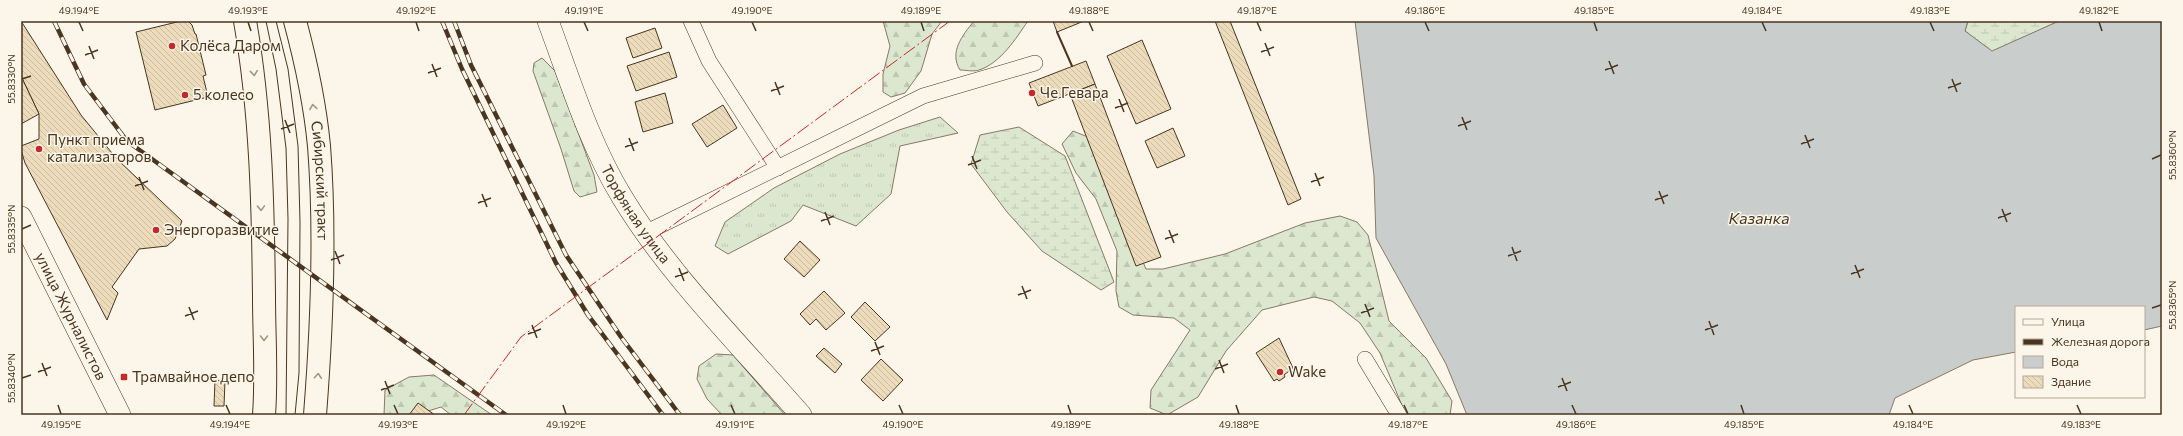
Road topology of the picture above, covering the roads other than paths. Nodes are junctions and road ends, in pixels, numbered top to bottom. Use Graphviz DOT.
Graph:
graph roads {
  1 [pos="245,21"];
  2 [pos="295,21"];
  3 [pos="548,21"];
  4 [pos="690,21"];
  5 [pos="1035,63"];
  6 [pos="778,168"];
  7 [pos="21,217"];
  8 [pos="645,233"];
  9 [pos="1364,359"];
  10 [pos="120,415"];
  11 [pos="264,415"];
  12 [pos="315,415"];
  13 [pos="801,415"];
  14 [pos="1399,415"];
  1 -- 11 [label="main road, one-way"];
  12 -- 2 [label="main road, Сибирский тракт, one-way"];
  3 -- 8 [label="street, Торфяная улица"];
  4 -- 6 [label="street"];
  5 -- 6 [label="street"];
  6 -- 8 [label="street"];
  7 -- 10 [label="street, улица Журналистов"];
  8 -- 13 [label="street, Торфяная улица"];
  9 -- 14 [label="street"];
}
